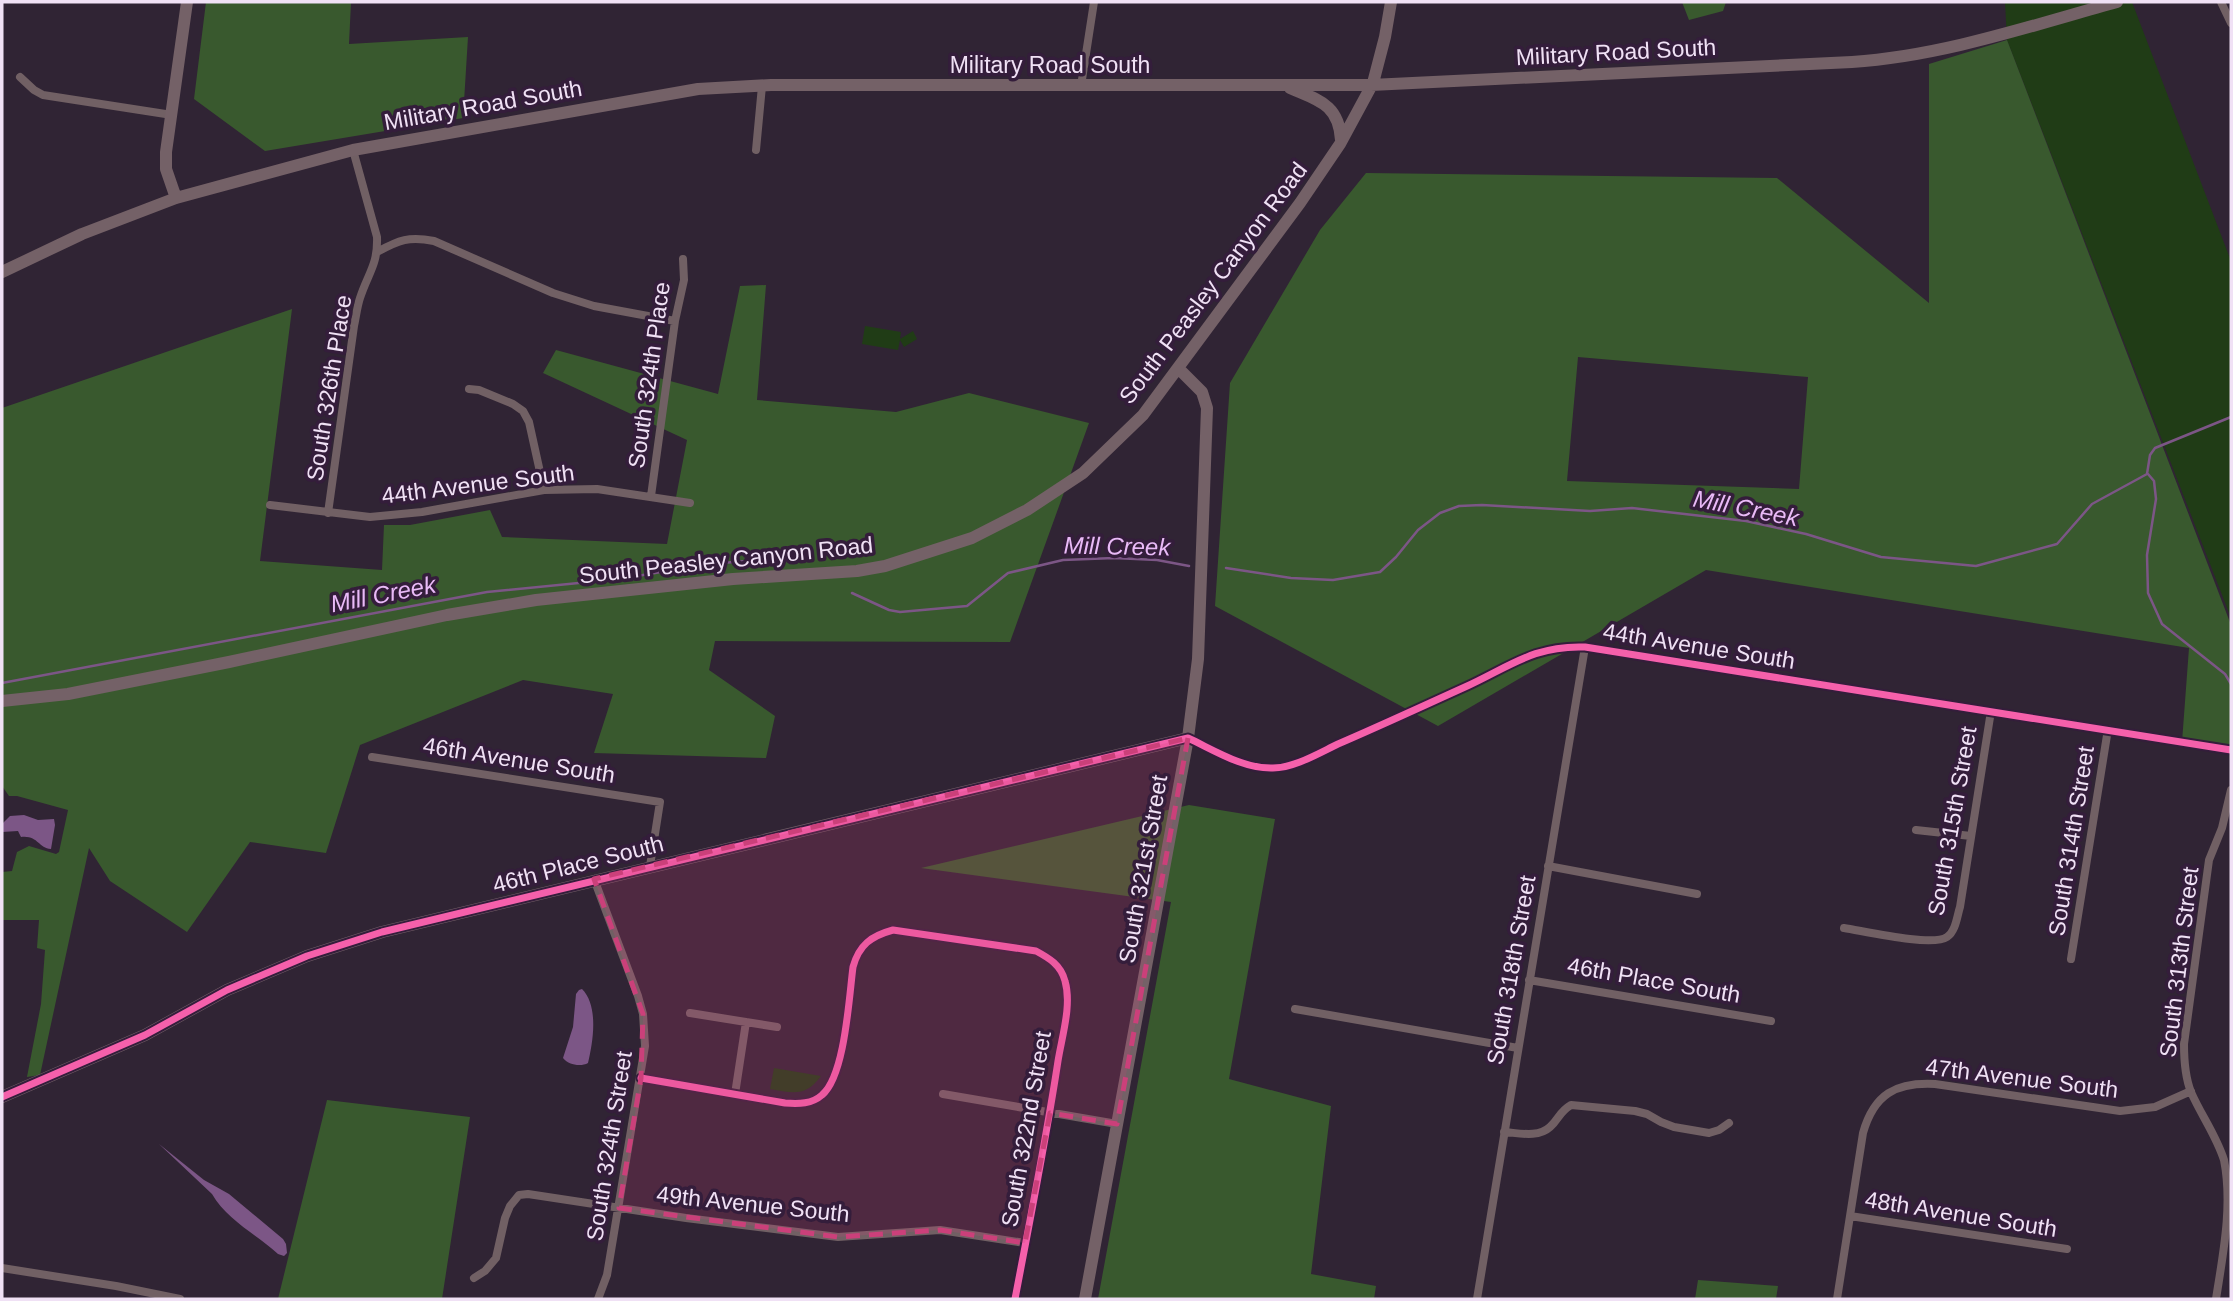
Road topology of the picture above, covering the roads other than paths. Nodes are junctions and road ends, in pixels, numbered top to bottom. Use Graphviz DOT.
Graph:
graph roads {
  1 [pos="187,2"];
  2 [pos="1094,2"];
  3 [pos="1391,2"];
  4 [pos="2117,2"];
  5 [pos="2221,2"];
  6 [pos="2231,23"];
  7 [pos="20,77"];
  8 [pos="1283,85"];
  9 [pos="1371,85"];
  10 [pos="762,86"];
  11 [pos="1081,86"];
  12 [pos="172,116"];
  13 [pos="1341,141"];
  14 [pos="353,149"];
  15 [pos="756,150"];
  16 [pos="176,198"];
  17 [pos="377,252"];
  18 [pos="683,259"];
  19 [pos="2,272"];
  20 [pos="675,321"];
  21 [pos="1178,368"];
  22 [pos="469,389"];
  23 [pos="544,490"];
  24 [pos="651,496"];
  25 [pos="690,503"];
  26 [pos="270,505"];
  27 [pos="328,513"];
  28 [pos="1585,647"];
  29 [pos="2,701"];
  30 [pos="1991,711"];
  31 [pos="2108,729"];
  32 [pos="1188,738"];
  33 [pos="2231,750"];
  34 [pos="372,757"];
  35 [pos="2231,790"];
  36 [pos="1916,830"];
  37 [pos="1971,836"];
  38 [pos="650,866"];
  39 [pos="1548,866"];
  40 [pos="594,880"];
  41 [pos="1697,894"];
  42 [pos="1844,928"];
  43 [pos="2071,959"];
  44 [pos="1529,980"];
  45 [pos="1295,1009"];
  46 [pos="690,1013"];
  47 [pos="1771,1021"];
  48 [pos="746,1022"];
  49 [pos="777,1027"];
  50 [pos="1518,1048"];
  51 [pos="641,1078"];
  52 [pos="2190,1091"];
  53 [pos="735,1094"];
  54 [pos="943,1094"];
  55 [pos="2,1097"];
  56 [pos="1050,1113"];
  57 [pos="1729,1123"];
  58 [pos="1117,1124"];
  59 [pos="1504,1132"];
  60 [pos="619,1208"];
  61 [pos="1850,1216"];
  62 [pos="1025,1243"];
  63 [pos="2067,1249"];
  64 [pos="2,1270"];
  65 [pos="474,1278"];
  66 [pos="180,1299"];
  67 [pos="598,1299"];
  68 [pos="1015,1299"];
  69 [pos="1085,1299"];
  70 [pos="1477,1299"];
  71 [pos="1837,1299"];
  72 [pos="2217,1299"];
  1 -- 12 [label="main road"];
  2 -- 11 [label="street"];
  3 -- 9 [label="main road, South Peasley Canyon Road"];
  4 -- 9 [label="main road, Military Road South"];
  5 -- 6 [label="street"];
  7 -- 12 [label="street"];
  8 -- 9 [label="main road, Military Road South"];
  8 -- 11 [label="main road, Military Road South"];
  8 -- 13 [label="main road"];
  9 -- 13 [label="main road, South Peasley Canyon Road"];
  10 -- 11 [label="main road, Military Road South"];
  10 -- 14 [label="main road, Military Road South"];
  10 -- 15 [label="street"];
  12 -- 16 [label="main road"];
  13 -- 21 [label="main road, South Peasley Canyon Road"];
  14 -- 16 [label="main road, Military Road South"];
  14 -- 17 [label="street, South 326th Place"];
  16 -- 19 [label="main road, Military Road South"];
  17 -- 20 [label="street"];
  17 -- 27 [label="street, South 326th Place"];
  18 -- 20 [label="street, South 324th Place"];
  20 -- 24 [label="street, South 324th Place"];
  21 -- 29 [label="main road, South Peasley Canyon Road"];
  21 -- 32 [label="main road, South 321st Street"];
  22 -- 23 [label="street"];
  23 -- 24 [label="street, 44th Avenue South"];
  23 -- 27 [label="street, 44th Avenue South"];
  24 -- 25 [label="street, 44th Avenue South"];
  26 -- 27 [label="street, 44th Avenue South"];
  28 -- 30 [label="street, 44th Avenue South"];
  28 -- 32 [label="street, 44th Avenue South"];
  28 -- 39 [label="street, South 318th Street"];
  30 -- 31 [label="street, 44th Avenue South"];
  30 -- 37 [label="street, South 315th Street"];
  31 -- 33 [label="street, 44th Avenue South"];
  31 -- 43 [label="street, South 314th Street"];
  32 -- 38 [label="main road, 46th Place South"];
  32 -- 58 [label="main road, South 321st Street"];
  34 -- 38 [label="street, 46th Avenue South"];
  35 -- 52 [label="street, South 313th Street"];
  36 -- 37 [label="street"];
  37 -- 42 [label="street, South 315th Street"];
  38 -- 40 [label="main road, 46th Place South"];
  39 -- 41 [label="street"];
  39 -- 44 [label="street, South 318th Street"];
  40 -- 51 [label="street, South 324th Street"];
  40 -- 55 [label="main road, 46th Place South"];
  44 -- 47 [label="street, 46th Place South"];
  44 -- 50 [label="street, South 318th Street"];
  45 -- 50 [label="street"];
  46 -- 48 [label="street"];
  48 -- 49 [label="street"];
  48 -- 53 [label="street"];
  50 -- 59 [label="street, South 318th Street"];
  51 -- 53 [label="street"];
  51 -- 60 [label="street, South 324th Street"];
  52 -- 61 [label="street, 47th Avenue South"];
  52 -- 72 [label="street, South 313th Street"];
  53 -- 56 [label="street, South 322nd Street"];
  54 -- 56 [label="street"];
  56 -- 58 [label="street"];
  56 -- 62 [label="street, South 322nd Street"];
  57 -- 59 [label="street"];
  58 -- 69 [label="main road, South 321st Street"];
  59 -- 70 [label="street, South 318th Street"];
  60 -- 62 [label="street, 49th Avenue South"];
  60 -- 65 [label="street, 49th Avenue South"];
  60 -- 67 [label="street, South 324th Street"];
  61 -- 63 [label="street, 48th Avenue South"];
  61 -- 71 [label="street"];
  62 -- 68 [label="street, South 322nd Street"];
  64 -- 66 [label="street"];
}
